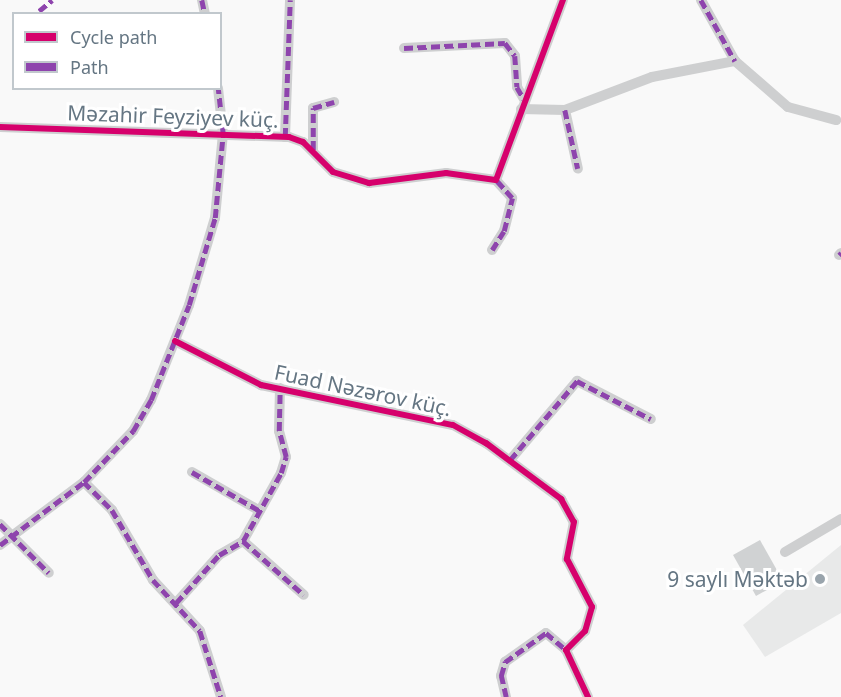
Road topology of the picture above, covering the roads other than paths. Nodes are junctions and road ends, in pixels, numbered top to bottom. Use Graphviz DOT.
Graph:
graph roads {
  1 [pos="290,0"];
  2 [pos="563,0"];
  3 [pos="701,0"];
  4 [pos="404,48"];
  5 [pos="735,60"];
  6 [pos="218,90"];
  7 [pos="334,102"];
  8 [pos="522,104"];
  9 [pos="565,110"];
  10 [pos="839,120"];
  11 [pos="0,127"];
  12 [pos="223,134"];
  13 [pos="285,136"];
  14 [pos="313,150"];
  15 [pos="578,169"];
  16 [pos="496,180"];
  17 [pos="492,250"];
  18 [pos="175,341"];
  19 [pos="280,388"];
  20 [pos="651,420"];
  21 [pos="510,460"];
  22 [pos="192,472"];
  23 [pos="84,482"];
  24 [pos="260,511"];
  25 [pos="841,519"];
  26 [pos="0,524"];
  27 [pos="12,536"];
  28 [pos="243,541"];
  29 [pos="0,545"];
  30 [pos="785,552"];
  31 [pos="49,573"];
  32 [pos="304,595"];
  33 [pos="176,603"];
  34 [pos="566,650"];
  35 [pos="221,697"];
  36 [pos="506,697"];
  37 [pos="588,697"];
  1 -- 13 [label="street"];
  2 -- 8 [label="street"];
  3 -- 5 [label="street"];
  4 -- 8 [label="street"];
  5 -- 9 [label="street"];
  5 -- 10 [label="street"];
  6 -- 12 [label="street"];
  7 -- 14 [label="street"];
  8 -- 9 [label="street"];
  8 -- 16 [label="street"];
  9 -- 15 [label="street"];
  11 -- 12 [label="street, Məzahir Feyziyev küç."];
  12 -- 13 [label="street, Məzahir Feyziyev küç."];
  12 -- 18 [label="street"];
  13 -- 14 [label="street, Məzahir Feyziyev küç."];
  14 -- 16 [label="street, Məzahir Feyziyev küç."];
  16 -- 17 [label="street"];
  18 -- 19 [label="street, Fuad Nəzərov küç."];
  18 -- 23 [label="street"];
  19 -- 21 [label="street, Fuad Nəzərov küç."];
  19 -- 24 [label="street"];
  20 -- 21 [label="street"];
  21 -- 34 [label="street, Fuad Nəzərov küç."];
  22 -- 24 [label="street"];
  23 -- 27 [label="street"];
  23 -- 33 [label="street"];
  24 -- 28 [label="street"];
  25 -- 30 [label="street"];
  26 -- 27 [label="street"];
  27 -- 29 [label="street"];
  27 -- 31 [label="street"];
  28 -- 32 [label="street"];
  28 -- 33 [label="street"];
  33 -- 35 [label="street"];
  34 -- 36 [label="street"];
  34 -- 37 [label="street"];
}
